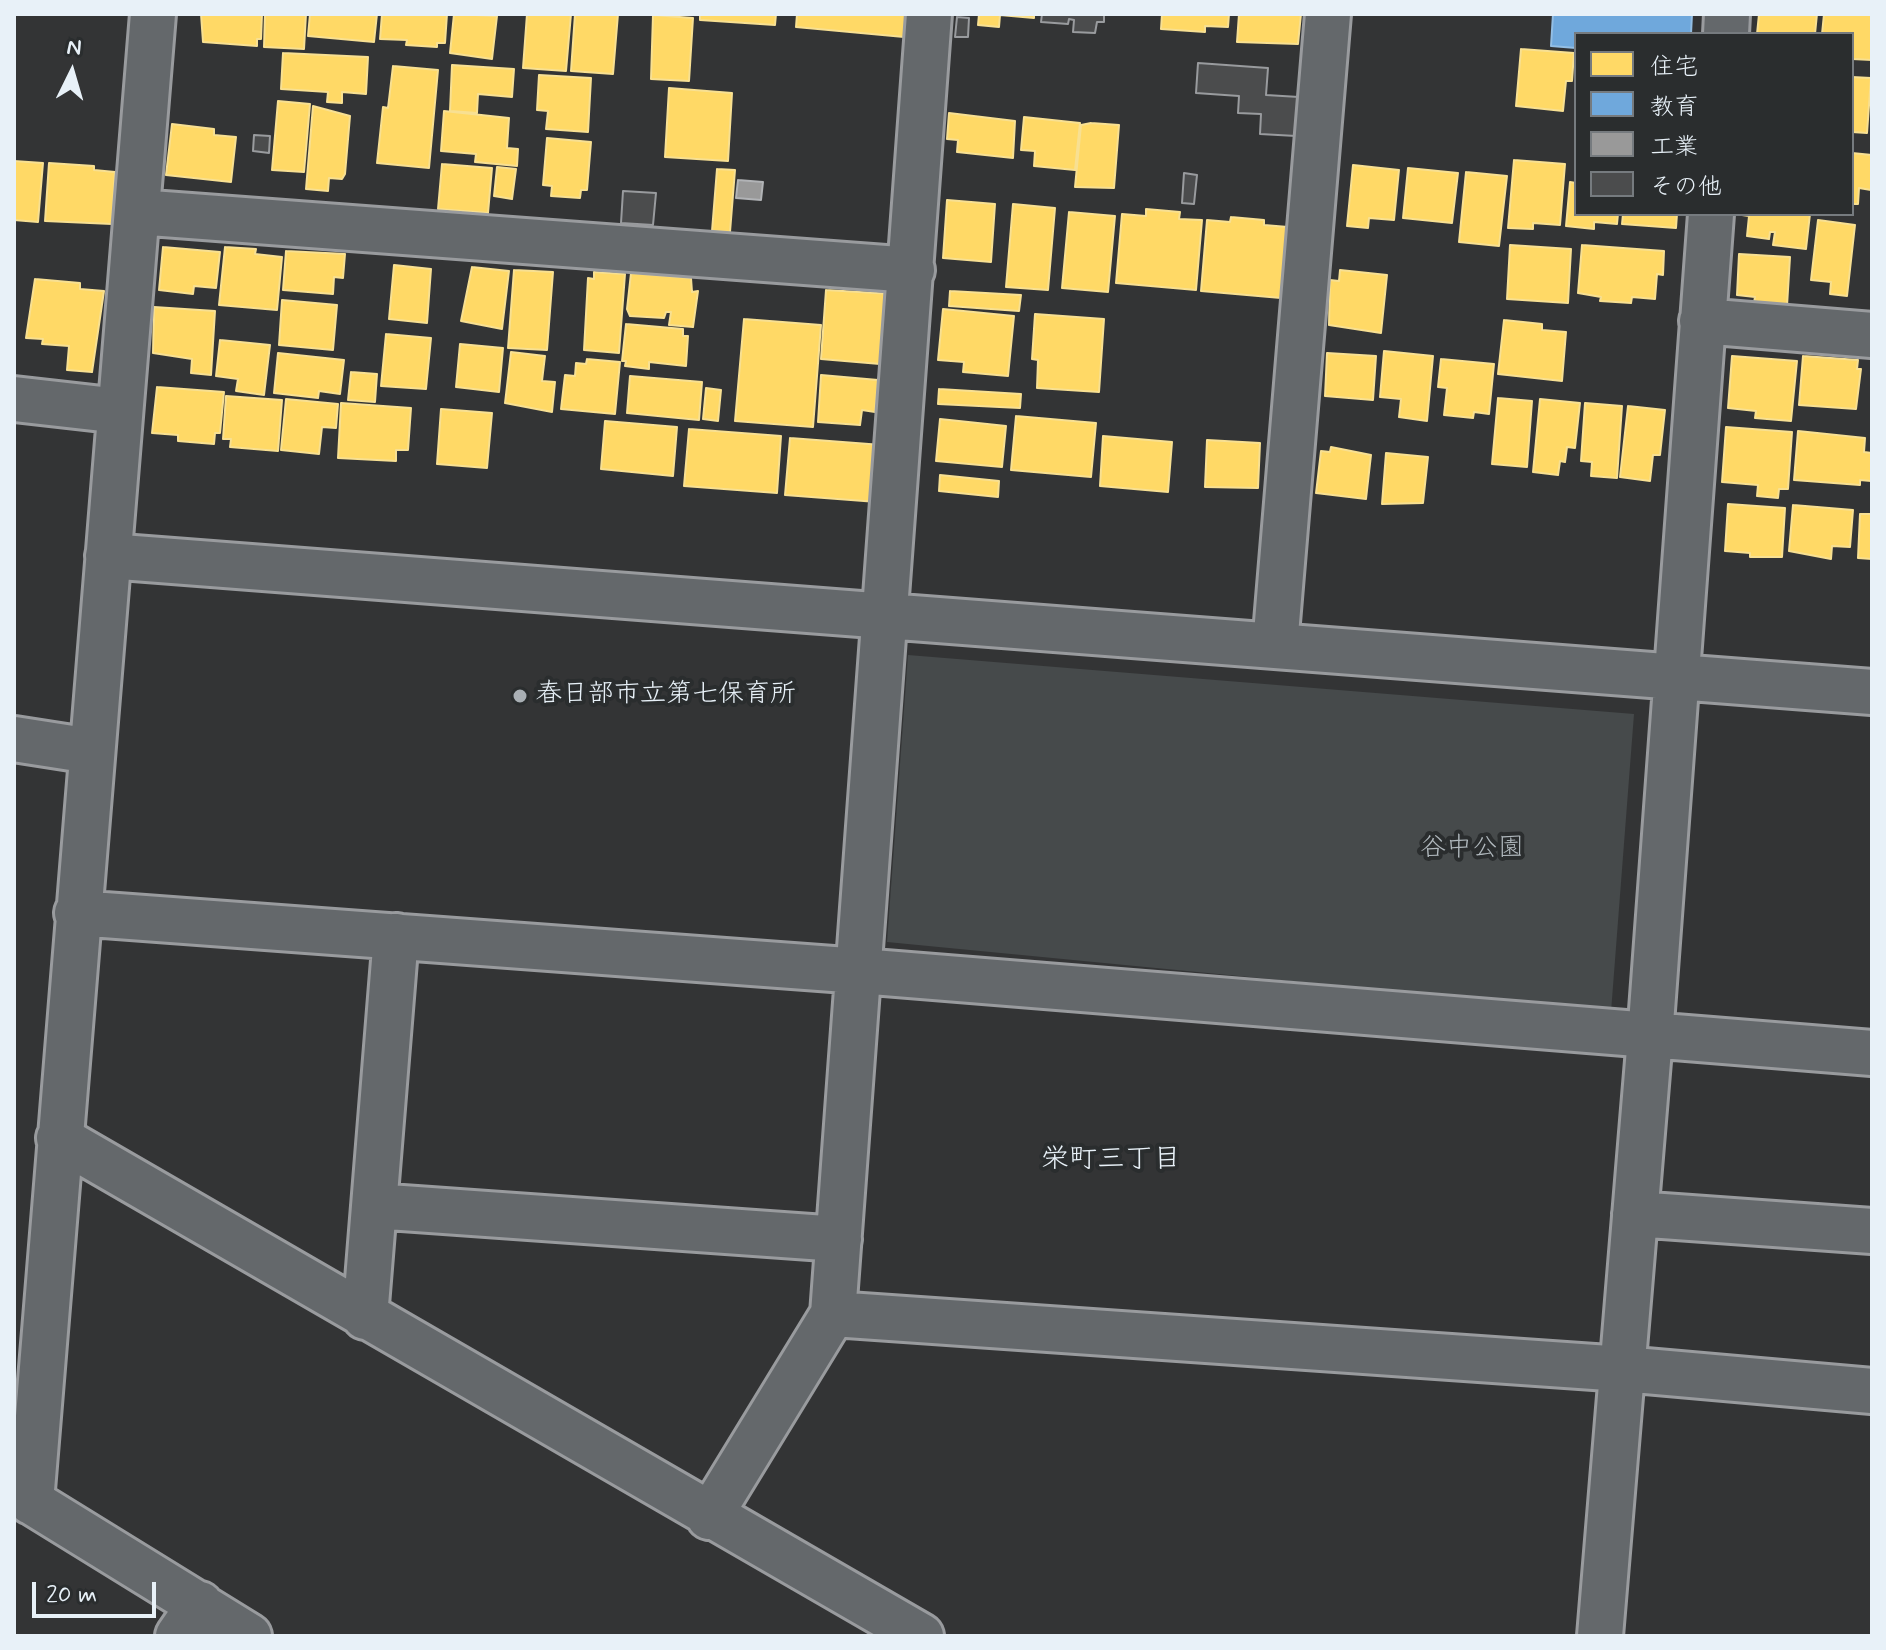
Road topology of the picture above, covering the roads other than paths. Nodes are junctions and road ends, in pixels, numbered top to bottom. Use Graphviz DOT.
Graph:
graph roads {
  1 [pos="153,14"];
  2 [pos="929,14"];
  3 [pos="1328,14"];
  4 [pos="137,212"];
  5 [pos="1711,216"];
  6 [pos="912,270"];
  7 [pos="1702,321"];
  8 [pos="1872,335"];
  9 [pos="14,399"];
  10 [pos="120,411"];
  11 [pos="108,556"];
  12 [pos="886,618"];
  13 [pos="1275,646"];
  14 [pos="1674,676"];
  15 [pos="1872,692"];
  16 [pos="14,739"];
  17 [pos="91,751"];
  18 [pos="77,913"];
  19 [pos="396,936"];
  20 [pos="860,971"];
  21 [pos="1650,1037"];
  22 [pos="1872,1053"];
  23 [pos="59,1138"];
  24 [pos="374,1206"];
  25 [pos="1635,1214"];
  26 [pos="1872,1231"];
  27 [pos="839,1239"];
  28 [pos="833,1314"];
  29 [pos="365,1317"];
  30 [pos="1623,1369"];
  31 [pos="1872,1391"];
  32 [pos="23,1496"];
  33 [pos="709,1517"];
  34 [pos="189,1620"];
  35 [pos="249,1636"];
  36 [pos="921,1636"];
  37 [pos="1600,1636"];
  1 -- 4 [label="street"];
  2 -- 6 [label="street"];
  3 -- 13 [label="street"];
  4 -- 6 [label="street"];
  4 -- 10 [label="street"];
  5 -- 7 [label="street"];
  6 -- 12 [label="street"];
  7 -- 8 [label="street"];
  7 -- 14 [label="street"];
  9 -- 10 [label="street"];
  10 -- 11 [label="street"];
  11 -- 12 [label="street"];
  11 -- 17 [label="street"];
  12 -- 13 [label="street"];
  12 -- 20 [label="street"];
  13 -- 14 [label="street"];
  14 -- 15 [label="street"];
  14 -- 21 [label="street"];
  16 -- 17 [label="street"];
  17 -- 18 [label="street"];
  18 -- 19 [label="street"];
  18 -- 23 [label="street"];
  19 -- 20 [label="street"];
  19 -- 24 [label="street"];
  20 -- 21 [label="street"];
  20 -- 27 [label="street"];
  21 -- 22 [label="street"];
  21 -- 25 [label="street"];
  23 -- 29 [label="street"];
  23 -- 32 [label="street"];
  24 -- 27 [label="street"];
  24 -- 29 [label="street"];
  25 -- 26 [label="street"];
  25 -- 30 [label="street"];
  27 -- 28 [label="street"];
  28 -- 30 [label="street"];
  28 -- 33 [label="street"];
  29 -- 33 [label="street"];
  30 -- 31 [label="street"];
  30 -- 37 [label="street"];
  32 -- 34 [label="street"];
  33 -- 36 [label="street"];
  34 -- 35 [label="street"];
}
